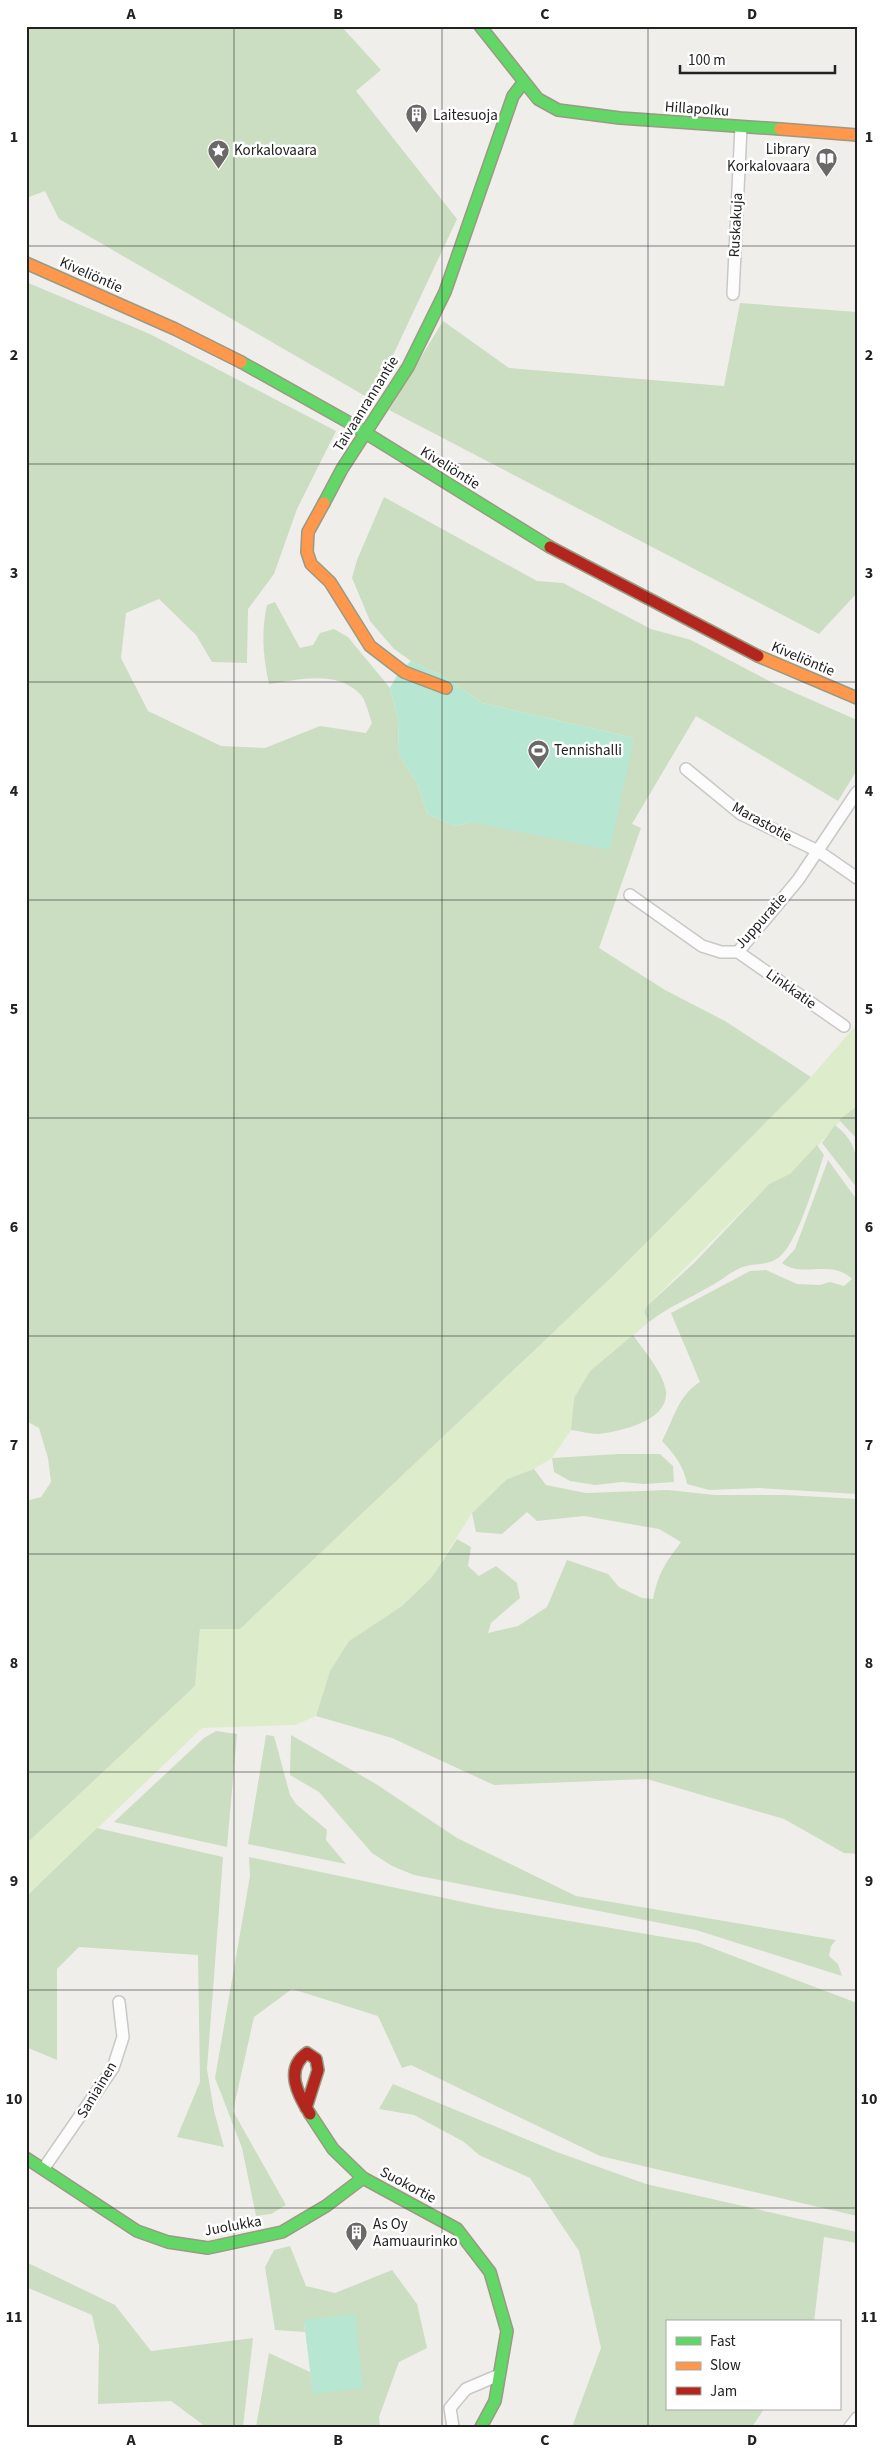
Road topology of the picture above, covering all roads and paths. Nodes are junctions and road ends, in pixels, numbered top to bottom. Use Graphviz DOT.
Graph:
graph roads {
  1 [pos="480,26"];
  2 [pos="523,83"];
  3 [pos="742,127"];
  4 [pos="857,135"];
  5 [pos="26,263"];
  6 [pos="733,294"];
  7 [pos="365,433"];
  8 [pos="446,688"];
  9 [pos="857,698"];
  10 [pos="686,770"];
  11 [pos="857,792"];
  12 [pos="818,851"];
  13 [pos="857,878"];
  14 [pos="630,894"];
  15 [pos="738,952"];
  16 [pos="844,1026"];
  17 [pos="118,2002"];
  18 [pos="306,2108"];
  19 [pos="26,2158"];
  20 [pos="44,2168"];
  21 [pos="363,2178"];
  22 [pos="499,2375"];
  23 [pos="857,2418"];
  24 [pos="453,2427"];
  25 [pos="481,2427"];
  26 [pos="850,2427"];
  1 -- 2 [label="street, Hillapolku"];
  2 -- 3 [label="street, Hillapolku"];
  2 -- 7 [label="street, Taivaanrannantie"];
  3 -- 4 [label="street, Hillapolku"];
  3 -- 6 [label="street, Ruskakuja"];
  5 -- 7 [label="street, Kiveliöntie"];
  7 -- 8 [label="street, Taivaanrannantie"];
  7 -- 9 [label="street, Kiveliöntie"];
  10 -- 12 [label="street, Marastotie"];
  11 -- 12 [label="street, Juppuratie"];
  12 -- 13 [label="street, Marastotie"];
  12 -- 15 [label="street, Juppuratie"];
  14 -- 15 [label="street, Juppuratie"];
  15 -- 16 [label="street, Linkkatie"];
  17 -- 20 [label="street, Saniainen"];
  18 -- 21 [label="street, Suokortie"];
  19 -- 20 [label="street, Juolukka"];
  20 -- 21 [label="street, Juolukka"];
  21 -- 22 [label="street, Suokortie"];
  22 -- 24 [label="street"];
  22 -- 25 [label="street, Suokortie"];
  23 -- 26 [label="street"];
}
